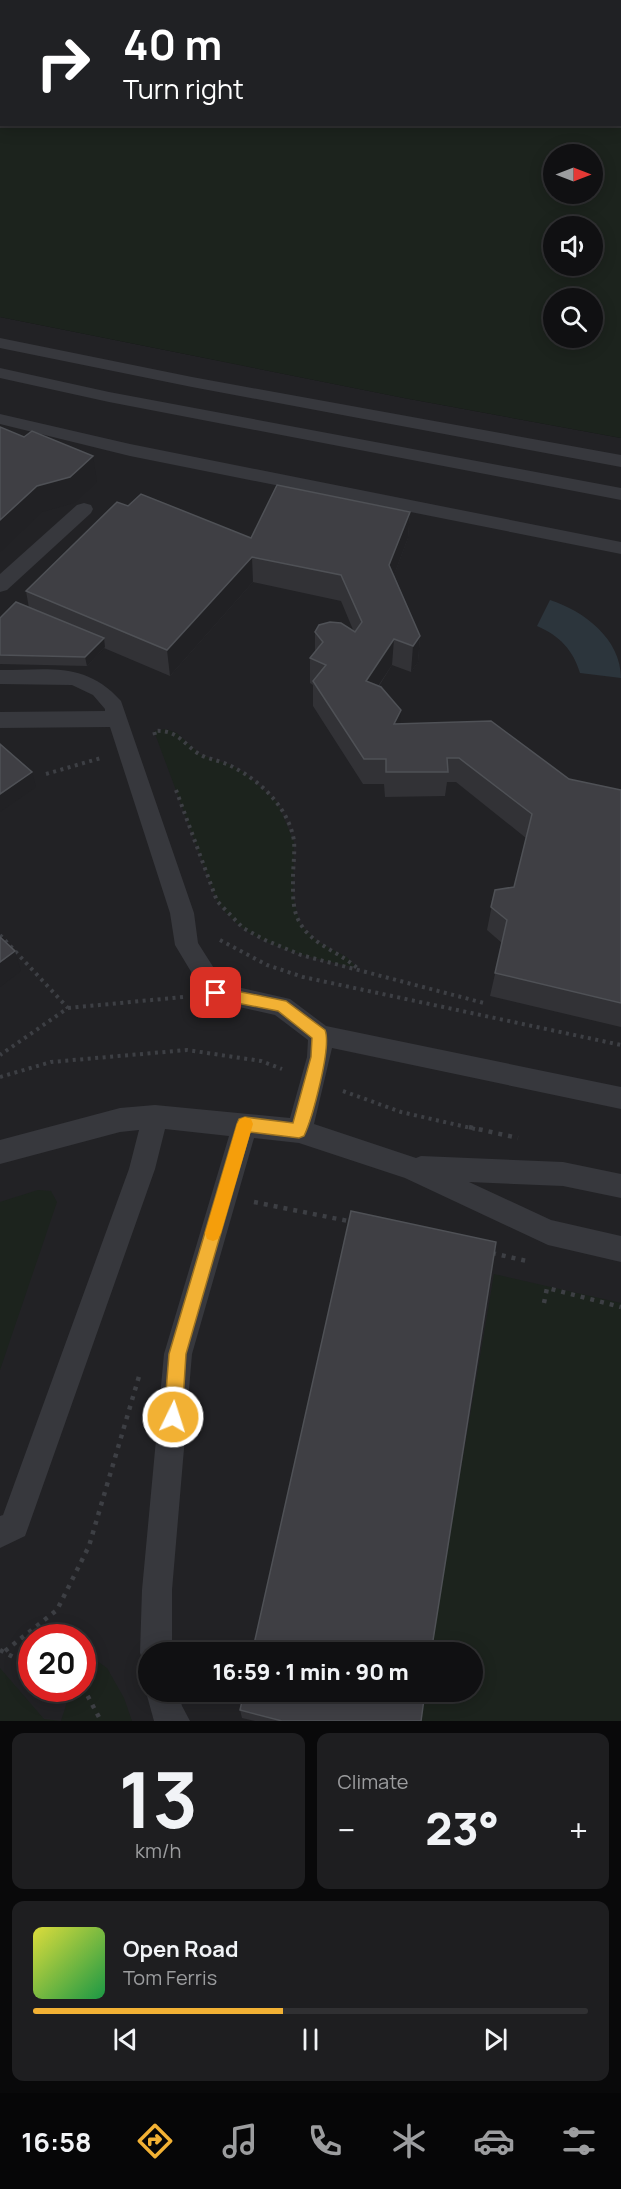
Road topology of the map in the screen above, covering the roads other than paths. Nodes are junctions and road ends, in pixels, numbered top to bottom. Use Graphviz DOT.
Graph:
graph roads {
  1 [pos="0,343"];
  2 [pos="0,373"];
  3 [pos="0,419"];
  4 [pos="621,461"];
  5 [pos="621,494"];
  6 [pos="84,508"];
  7 [pos="621,548"];
  8 [pos="0,585"];
  9 [pos="0,677"];
  10 [pos="118,719"];
  11 [pos="0,720"];
  12 [pos="320,1035"];
  13 [pos="621,1098"];
  14 [pos="155,1117"];
  15 [pos="245,1124"];
  16 [pos="299,1131"];
  17 [pos="0,1152"];
  18 [pos="411,1168"];
  19 [pos="621,1186"];
  20 [pos="621,1249"];
  21 [pos="0,1533"];
  22 [pos="156,1642"];
  23 [pos="165,1702"];
  24 [pos="174,1721"];
  1 -- 4 [label="lane"];
  2 -- 5 [label="lane"];
  3 -- 7 [label="lane"];
  6 -- 8 [label="lane"];
  9 -- 10 [label="lane"];
  10 -- 11 [label="lane"];
  10 -- 12 [label="lane"];
  12 -- 13 [label="lane"];
  12 -- 16 [label="lane"];
  14 -- 15 [label="lane"];
  14 -- 17 [label="lane"];
  14 -- 21 [label="lane"];
  15 -- 16 [label="lane"];
  15 -- 22 [label="lane"];
  16 -- 18 [label="lane"];
  18 -- 19 [label="lane"];
  18 -- 20 [label="lane"];
  23 -- 24 [label="lane"];
}
